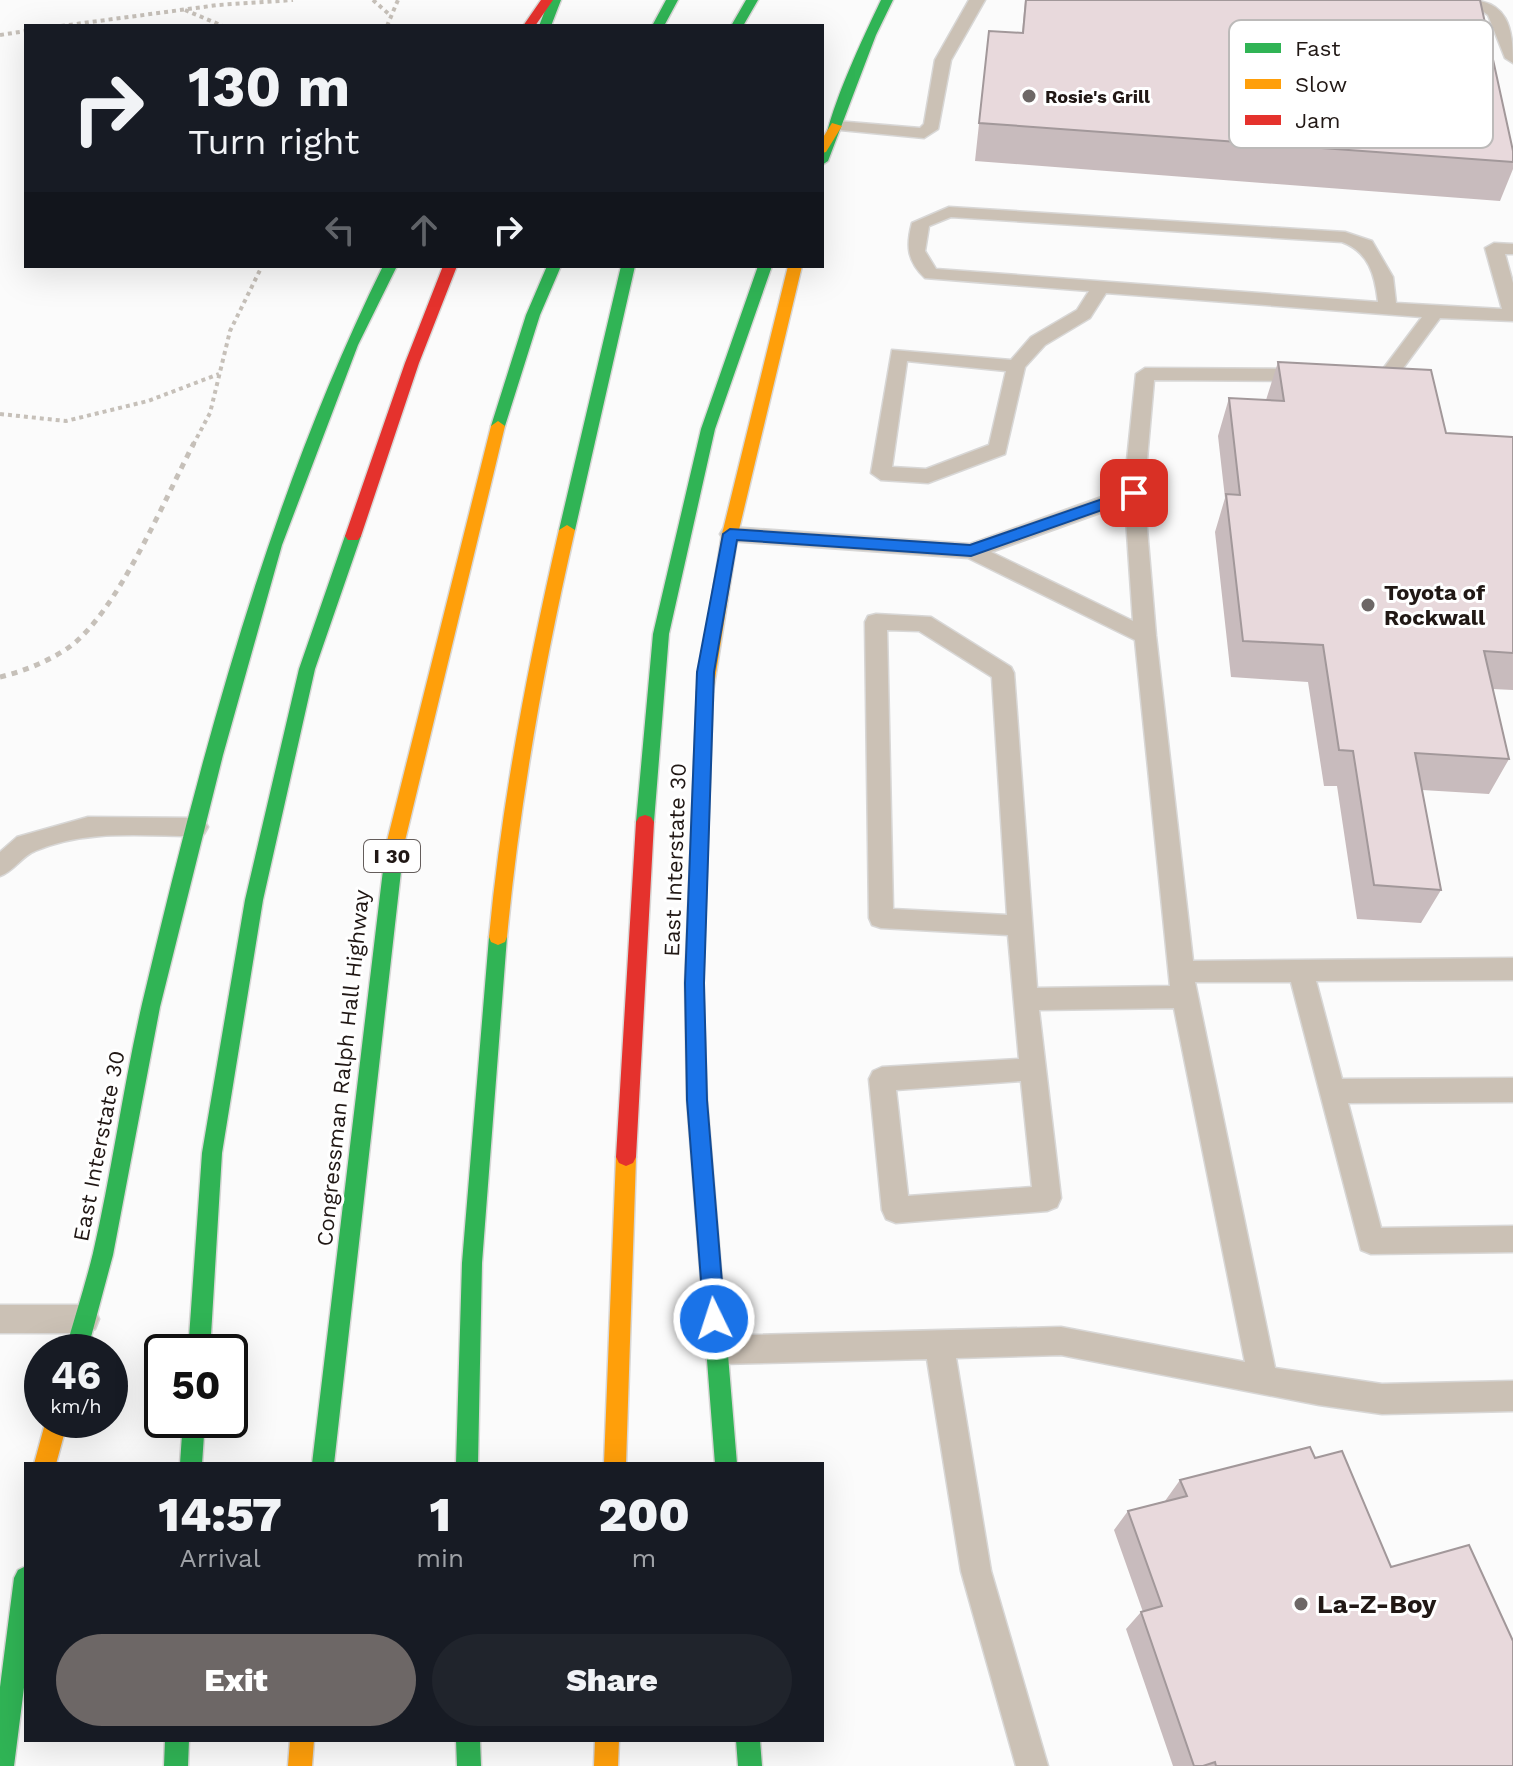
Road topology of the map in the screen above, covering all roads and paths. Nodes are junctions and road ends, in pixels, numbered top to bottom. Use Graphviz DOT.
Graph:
graph roads {
  1 [pos="293,0"];
  2 [pos="373,0"];
  3 [pos="398,0"];
  4 [pos="547,0"];
  5 [pos="555,0"];
  6 [pos="672,0"];
  7 [pos="752,0"];
  8 [pos="887,0"];
  9 [pos="977,0"];
  10 [pos="1475,0"];
  11 [pos="184,10"];
  12 [pos="391,16"];
  13 [pos="76,24"];
  14 [pos="218,24"];
  15 [pos="388,24"];
  16 [pos="530,24"];
  17 [pos="546,24"];
  18 [pos="659,24"];
  19 [pos="738,24"];
  20 [pos="24,31"];
  21 [pos="0,35"];
  22 [pos="1513,58"];
  23 [pos="836,126"];
  24 [pos="824,146"];
  25 [pos="824,156"];
  26 [pos="1513,249"];
  27 [pos="261,268"];
  28 [pos="389,268"];
  29 [pos="449,268"];
  30 [pos="553,268"];
  31 [pos="628,268"];
  32 [pos="764,268"];
  33 [pos="795,268"];
  34 [pos="1101,286"];
  35 [pos="1388,308"];
  36 [pos="1435,312"];
  37 [pos="1513,315"];
  38 [pos="1016,366"];
  39 [pos="219,374"];
  40 [pos="0,414"];
  41 [pos="1134,493"];
  42 [pos="730,534"];
  43 [pos="971,551"];
  44 [pos="1145,636"];
  45 [pos="0,677"];
  46 [pos="196,827"];
  47 [pos="0,866"];
  48 [pos="1021,926"];
  49 [pos="1513,969"];
  50 [pos="1301,971"];
  51 [pos="1182,984"];
  52 [pos="1025,999"];
  53 [pos="1033,1069"];
  54 [pos="1513,1090"];
  55 [pos="1332,1091"];
  56 [pos="1513,1239"];
  57 [pos="0,1319"];
  58 [pos="85,1319"];
  59 [pos="81,1334"];
  60 [pos="200,1334"];
  61 [pos="939,1343"];
  62 [pos="717,1350"];
  63 [pos="1263,1380"];
  64 [pos="1513,1396"];
  65 [pos="52,1438"];
  66 [pos="193,1438"];
  67 [pos="46,1462"];
  68 [pos="191,1462"];
  69 [pos="323,1462"];
  70 [pos="467,1462"];
  71 [pos="615,1462"];
  72 [pos="726,1462"];
  73 [pos="24,1594"];
  74 [pos="177,1742"];
  75 [pos="302,1742"];
  76 [pos="468,1742"];
  77 [pos="607,1742"];
  78 [pos="748,1742"];
  79 [pos="2,1766"];
  80 [pos="176,1766"];
  81 [pos="300,1766"];
  82 [pos="469,1766"];
  83 [pos="606,1766"];
  84 [pos="750,1766"];
  85 [pos="1032,1766"];
  1 -- 11 [label="path"];
  2 -- 12 [label="path"];
  3 -- 12 [label="path"];
  4 -- 16 [label="main road"];
  5 -- 17 [label="main road"];
  6 -- 18 [label="main road"];
  7 -- 19 [label="main road"];
  8 -- 23 [label="main road"];
  9 -- 23 [label="lane"];
  10 -- 22 [label="lane"];
  11 -- 13 [label="path"];
  11 -- 14 [label="path"];
  12 -- 15 [label="path"];
  20 -- 21 [label="path"];
  23 -- 24 [label="main road"];
  23 -- 25 [label="main road"];
  26 -- 37 [label="lane"];
  27 -- 39 [label="path"];
  28 -- 46 [label="main road, East Interstate 30"];
  29 -- 60 [label="main road"];
  30 -- 69 [label="main road, Congressman Ralph Hall Highway / I 30"];
  31 -- 70 [label="main road"];
  32 -- 71 [label="main road"];
  33 -- 42 [label="main road, East Interstate 30"];
  34 -- 35 [label="lane"];
  34 -- 35 [label="lane"];
  34 -- 38 [label="lane"];
  35 -- 36 [label="lane"];
  36 -- 37 [label="lane"];
  36 -- 41 [label="lane"];
  38 -- 38 [label="lane"];
  39 -- 40 [label="path"];
  39 -- 45 [label="path"];
  41 -- 43 [label="lane"];
  41 -- 44 [label="lane"];
  42 -- 43 [label="lane"];
  42 -- 62 [label="main road, East Interstate 30"];
  43 -- 44 [label="lane"];
  44 -- 51 [label="lane"];
  46 -- 47 [label="lane"];
  46 -- 58 [label="main road, East Interstate 30"];
  48 -- 48 [label="lane"];
  48 -- 52 [label="lane"];
  49 -- 50 [label="lane"];
  50 -- 51 [label="lane"];
  50 -- 55 [label="lane"];
  51 -- 52 [label="lane"];
  51 -- 63 [label="lane"];
  52 -- 53 [label="lane"];
  53 -- 53 [label="lane"];
  54 -- 55 [label="lane"];
  55 -- 56 [label="lane"];
  57 -- 58 [label="lane"];
  58 -- 59 [label="main road, East Interstate 30"];
  61 -- 62 [label="lane"];
  61 -- 63 [label="lane"];
  61 -- 85 [label="lane"];
  62 -- 72 [label="main road, East Interstate 30"];
  63 -- 64 [label="lane"];
  65 -- 67 [label="main road"];
  66 -- 68 [label="main road"];
  73 -- 79 [label="main road"];
  74 -- 80 [label="main road"];
  75 -- 81 [label="main road"];
  76 -- 82 [label="main road"];
  77 -- 83 [label="main road"];
  78 -- 84 [label="main road"];
}
